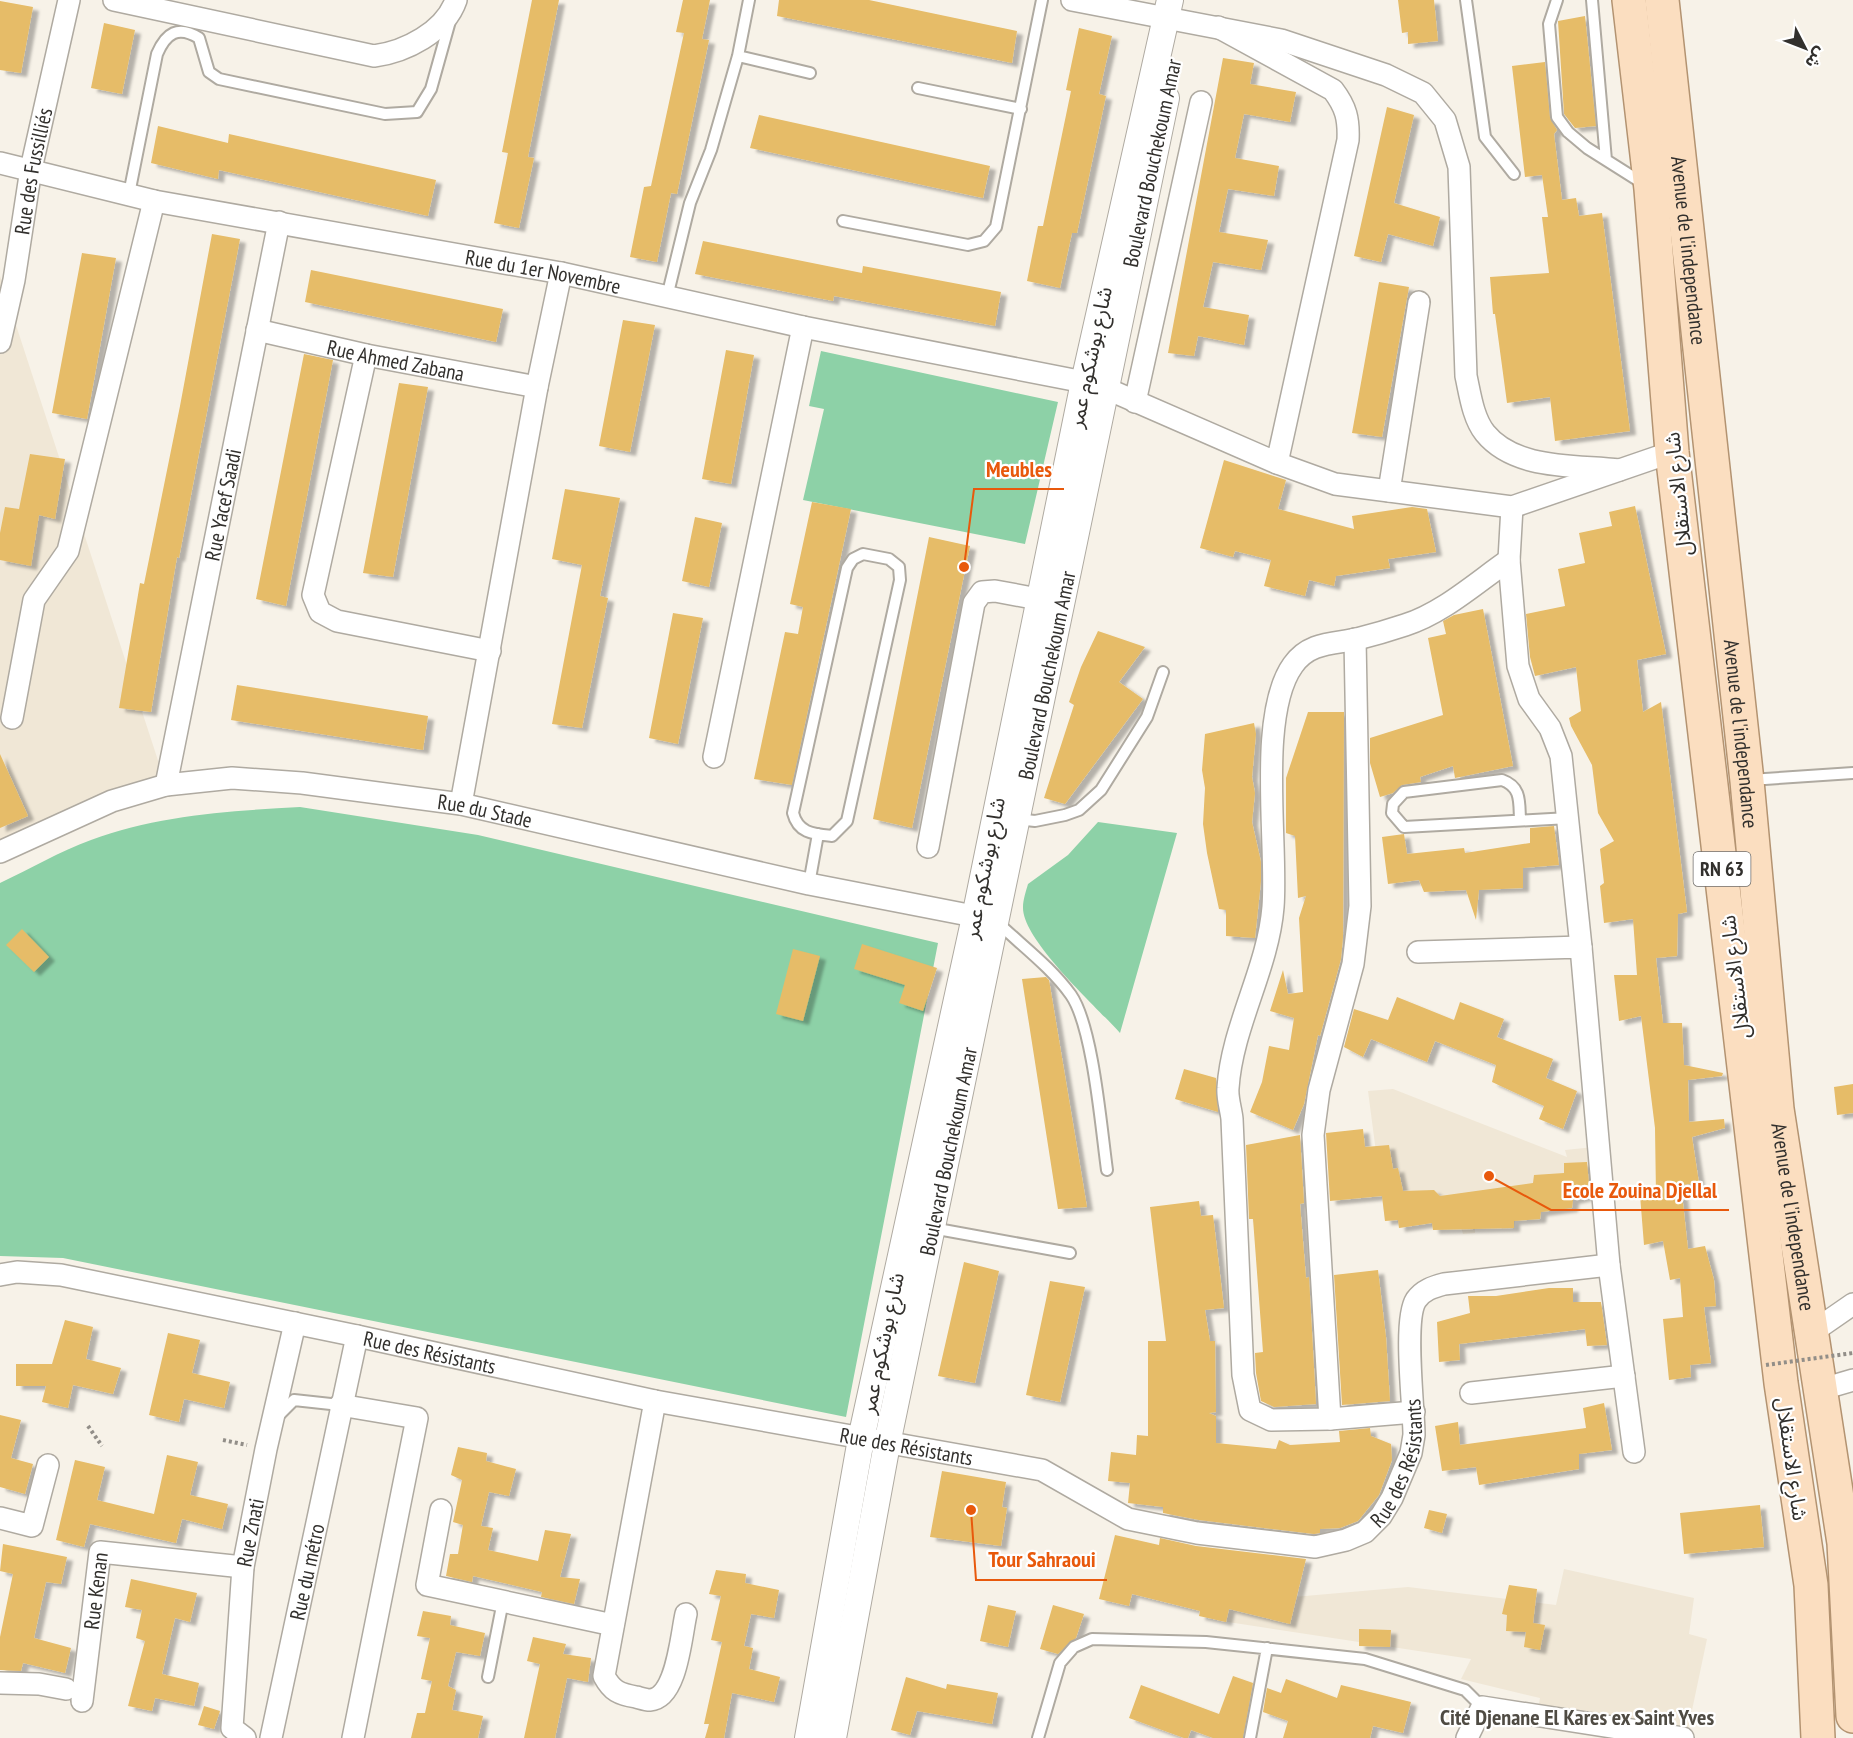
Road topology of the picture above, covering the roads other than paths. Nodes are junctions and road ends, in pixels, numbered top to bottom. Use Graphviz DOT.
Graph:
graph roads {
  1 [pos="69,0"];
  2 [pos="114,0"];
  3 [pos="749,0"];
  4 [pos="1042,0"];
  5 [pos="1072,0"];
  6 [pos="1466,0"];
  7 [pos="1557,0"];
  8 [pos="1592,0"];
  9 [pos="1629,0"];
  10 [pos="1662,0"];
  11 [pos="454,5"];
  12 [pos="1177,9"];
  13 [pos="1218,27"];
  14 [pos="738,56"];
  15 [pos="810,73"];
  16 [pos="918,88"];
  17 [pos="1200,102"];
  18 [pos="1021,109"];
  19 [pos="1606,160"];
  20 [pos="0,163"];
  21 [pos="31,169"];
  22 [pos="1514,174"];
  23 [pos="1652,189"];
  24 [pos="129,194"];
  25 [pos="154,201"];
  26 [pos="843,221"];
  27 [pos="279,222"];
  28 [pos="561,273"];
  29 [pos="668,297"];
  30 [pos="1419,302"];
  31 [pos="802,327"];
  32 [pos="257,330"];
  33 [pos="0,342"];
  34 [pos="366,355"];
  35 [pos="1095,385"];
  36 [pos="537,387"];
  37 [pos="1135,402"];
  38 [pos="1672,452"];
  39 [pos="1277,463"];
  40 [pos="1619,470"];
  41 [pos="1389,491"];
  42 [pos="1512,507"];
  43 [pos="1509,560"];
  44 [pos="1038,599"];
  45 [pos="1355,639"];
  46 [pos="490,651"];
  47 [pos="1163,672"];
  48 [pos="12,718"];
  49 [pos="714,757"];
  50 [pos="1853,772"];
  51 [pos="1747,781"];
  52 [pos="166,785"];
  53 [pos="461,804"];
  54 [pos="1569,818"];
  55 [pos="1016,819"];
  56 [pos="1520,820"];
  57 [pos="818,834"];
  58 [pos="928,847"];
  59 [pos="0,852"];
  60 [pos="809,884"];
  61 [pos="985,919"];
  62 [pos="1581,947"];
  63 [pos="1418,952"];
  64 [pos="1107,1170"];
  65 [pos="931,1228"];
  66 [pos="1070,1253"];
  67 [pos="1610,1264"];
  68 [pos="0,1275"];
  69 [pos="1853,1304"];
  70 [pos="296,1323"];
  71 [pos="1811,1333"];
  72 [pos="357,1336"];
  73 [pos="1624,1376"];
  74 [pos="1853,1380"];
  75 [pos="1819,1390"];
  76 [pos="1471,1393"];
  77 [pos="655,1401"];
  78 [pos="340,1405"];
  79 [pos="1414,1412"];
  80 [pos="1330,1419"];
  81 [pos="270,1434"];
  82 [pos="861,1439"];
  83 [pos="887,1444"];
  84 [pos="1634,1452"];
  85 [pos="48,1465"];
  86 [pos="441,1510"];
  87 [pos="0,1518"];
  88 [pos="243,1567"];
  89 [pos="503,1601"];
  90 [pos="686,1614"];
  91 [pos="613,1625"];
  92 [pos="1267,1648"];
  93 [pos="488,1677"];
  94 [pos="0,1683"];
  95 [pos="1482,1707"];
  96 [pos="1853,1716"];
  97 [pos="245,1738"];
  98 [pos="271,1738"];
  99 [pos="353,1738"];
  100 [pos="808,1738"];
  101 [pos="833,1738"];
  102 [pos="1038,1738"];
  103 [pos="1250,1738"];
  104 [pos="1467,1738"];
  105 [pos="1683,1738"];
  106 [pos="1818,1738"];
  1 -- 21 [label="street, Rue des Fussilliés"];
  2 -- 11 [label="street"];
  3 -- 14 [label="lane"];
  4 -- 18 [label="lane"];
  5 -- 12 [label="street"];
  6 -- 22 [label="lane"];
  7 -- 19 [label="lane"];
  8 -- 19 [label="lane"];
  9 -- 23 [label="main road, شارع الاستقلال / RN 63"];
  10 -- 51 [label="main road, Avenue de l'independance / RN 63"];
  11 -- 24 [label="lane"];
  12 -- 13 [label="street"];
  12 -- 35 [label="street, شارع بوشكوم عمر"];
  13 -- 39 [label="street"];
  13 -- 40 [label="street"];
  14 -- 15 [label="lane"];
  14 -- 29 [label="lane"];
  16 -- 18 [label="lane"];
  17 -- 37 [label="street"];
  18 -- 26 [label="lane"];
  19 -- 23 [label="lane"];
  20 -- 21 [label="street, Rue du 1er Novembre"];
  21 -- 24 [label="street, Rue du 1er Novembre"];
  21 -- 33 [label="street, Rue des Fussilliés"];
  23 -- 38 [label="main road, شارع الاستقلال / RN 63"];
  24 -- 25 [label="street, Rue du 1er Novembre"];
  25 -- 27 [label="street, Rue du 1er Novembre"];
  25 -- 48 [label="street"];
  27 -- 28 [label="street, Rue du 1er Novembre"];
  27 -- 32 [label="street, Rue Yacef Saadi"];
  28 -- 29 [label="street, Rue du 1er Novembre"];
  28 -- 36 [label="street"];
  29 -- 31 [label="street, Rue du 1er Novembre"];
  30 -- 41 [label="street"];
  31 -- 35 [label="street, Rue du 1er Novembre"];
  31 -- 49 [label="street"];
  32 -- 34 [label="street, Rue Ahmed Zabana"];
  32 -- 52 [label="street, Rue Yacef Saadi"];
  34 -- 36 [label="street, Rue Ahmed Zabana"];
  34 -- 46 [label="street"];
  35 -- 37 [label="street, Rue du 1er Novembre"];
  35 -- 44 [label="street, شارع بوشكوم عمر"];
  35 -- 55 [label="street, Boulevard Bouchekoum Amar"];
  36 -- 46 [label="street"];
  37 -- 39 [label="street, Rue du 1er Novembre"];
  38 -- 40 [label="street"];
  38 -- 106 [label="main road, شارع الاستقلال / RN 63"];
  39 -- 41 [label="street, Rue du 1er Novembre"];
  40 -- 42 [label="street"];
  41 -- 42 [label="street, Rue du 1er Novembre"];
  42 -- 43 [label="street"];
  43 -- 45 [label="street"];
  43 -- 54 [label="street"];
  44 -- 58 [label="street"];
  44 -- 61 [label="street, شارع بوشكوم عمر"];
  45 -- 80 [label="street"];
  45 -- 80 [label="street"];
  46 -- 53 [label="street"];
  47 -- 55 [label="lane"];
  50 -- 51 [label="lane"];
  51 -- 71 [label="main road, Avenue de l'independance / RN 63"];
  52 -- 53 [label="street, Rue du Stade"];
  52 -- 59 [label="street, Rue du Stade"];
  53 -- 60 [label="street, Rue du Stade"];
  54 -- 56 [label="lane"];
  54 -- 62 [label="street"];
  55 -- 61 [label="street, Boulevard Bouchekoum Amar"];
  56 -- 56 [label="lane"];
  57 -- 57 [label="lane"];
  57 -- 60 [label="lane"];
  60 -- 61 [label="street, Rue du Stade"];
  61 -- 64 [label="lane"];
  61 -- 65 [label="street, Boulevard Bouchekoum Amar"];
  61 -- 82 [label="street, شارع بوشكوم عمر"];
  62 -- 63 [label="street"];
  62 -- 67 [label="street"];
  65 -- 66 [label="lane"];
  65 -- 83 [label="street, Boulevard Bouchekoum Amar"];
  67 -- 73 [label="street"];
  67 -- 79 [label="street, Rue des Résistants"];
  68 -- 70 [label="street, Rue des Résistants"];
  69 -- 71 [label="street"];
  70 -- 72 [label="street, Rue des Résistants"];
  70 -- 81 [label="street, Rue Znati"];
  71 -- 75 [label="main road, Avenue de l'independance / RN 63"];
  72 -- 77 [label="street, Rue des Résistants"];
  72 -- 78 [label="street, Rue du métro"];
  73 -- 76 [label="street"];
  73 -- 84 [label="street"];
  74 -- 75 [label="street"];
  75 -- 96 [label="main road, Avenue de l'independance / RN 63"];
  77 -- 82 [label="street, Rue des Résistants"];
  77 -- 91 [label="street"];
  78 -- 81 [label="lane"];
  78 -- 98 [label="street, Rue du métro"];
  78 -- 99 [label="street"];
  79 -- 80 [label="street"];
  79 -- 83 [label="street, Rue des Résistants"];
  81 -- 88 [label="street, Rue Znati"];
  82 -- 83 [label="street, Rue des Résistants"];
  82 -- 100 [label="street, شارع بوشكوم عمر"];
  83 -- 101 [label="street, Boulevard Bouchekoum Amar"];
  85 -- 87 [label="street"];
  86 -- 89 [label="street"];
  88 -- 94 [label="street, Rue Kenan"];
  88 -- 97 [label="street, Rue Znati"];
  89 -- 91 [label="street"];
  89 -- 93 [label="lane"];
  90 -- 91 [label="street"];
  92 -- 95 [label="lane"];
  92 -- 102 [label="lane"];
  92 -- 103 [label="lane"];
  95 -- 104 [label="street"];
  95 -- 105 [label="street"];
}
